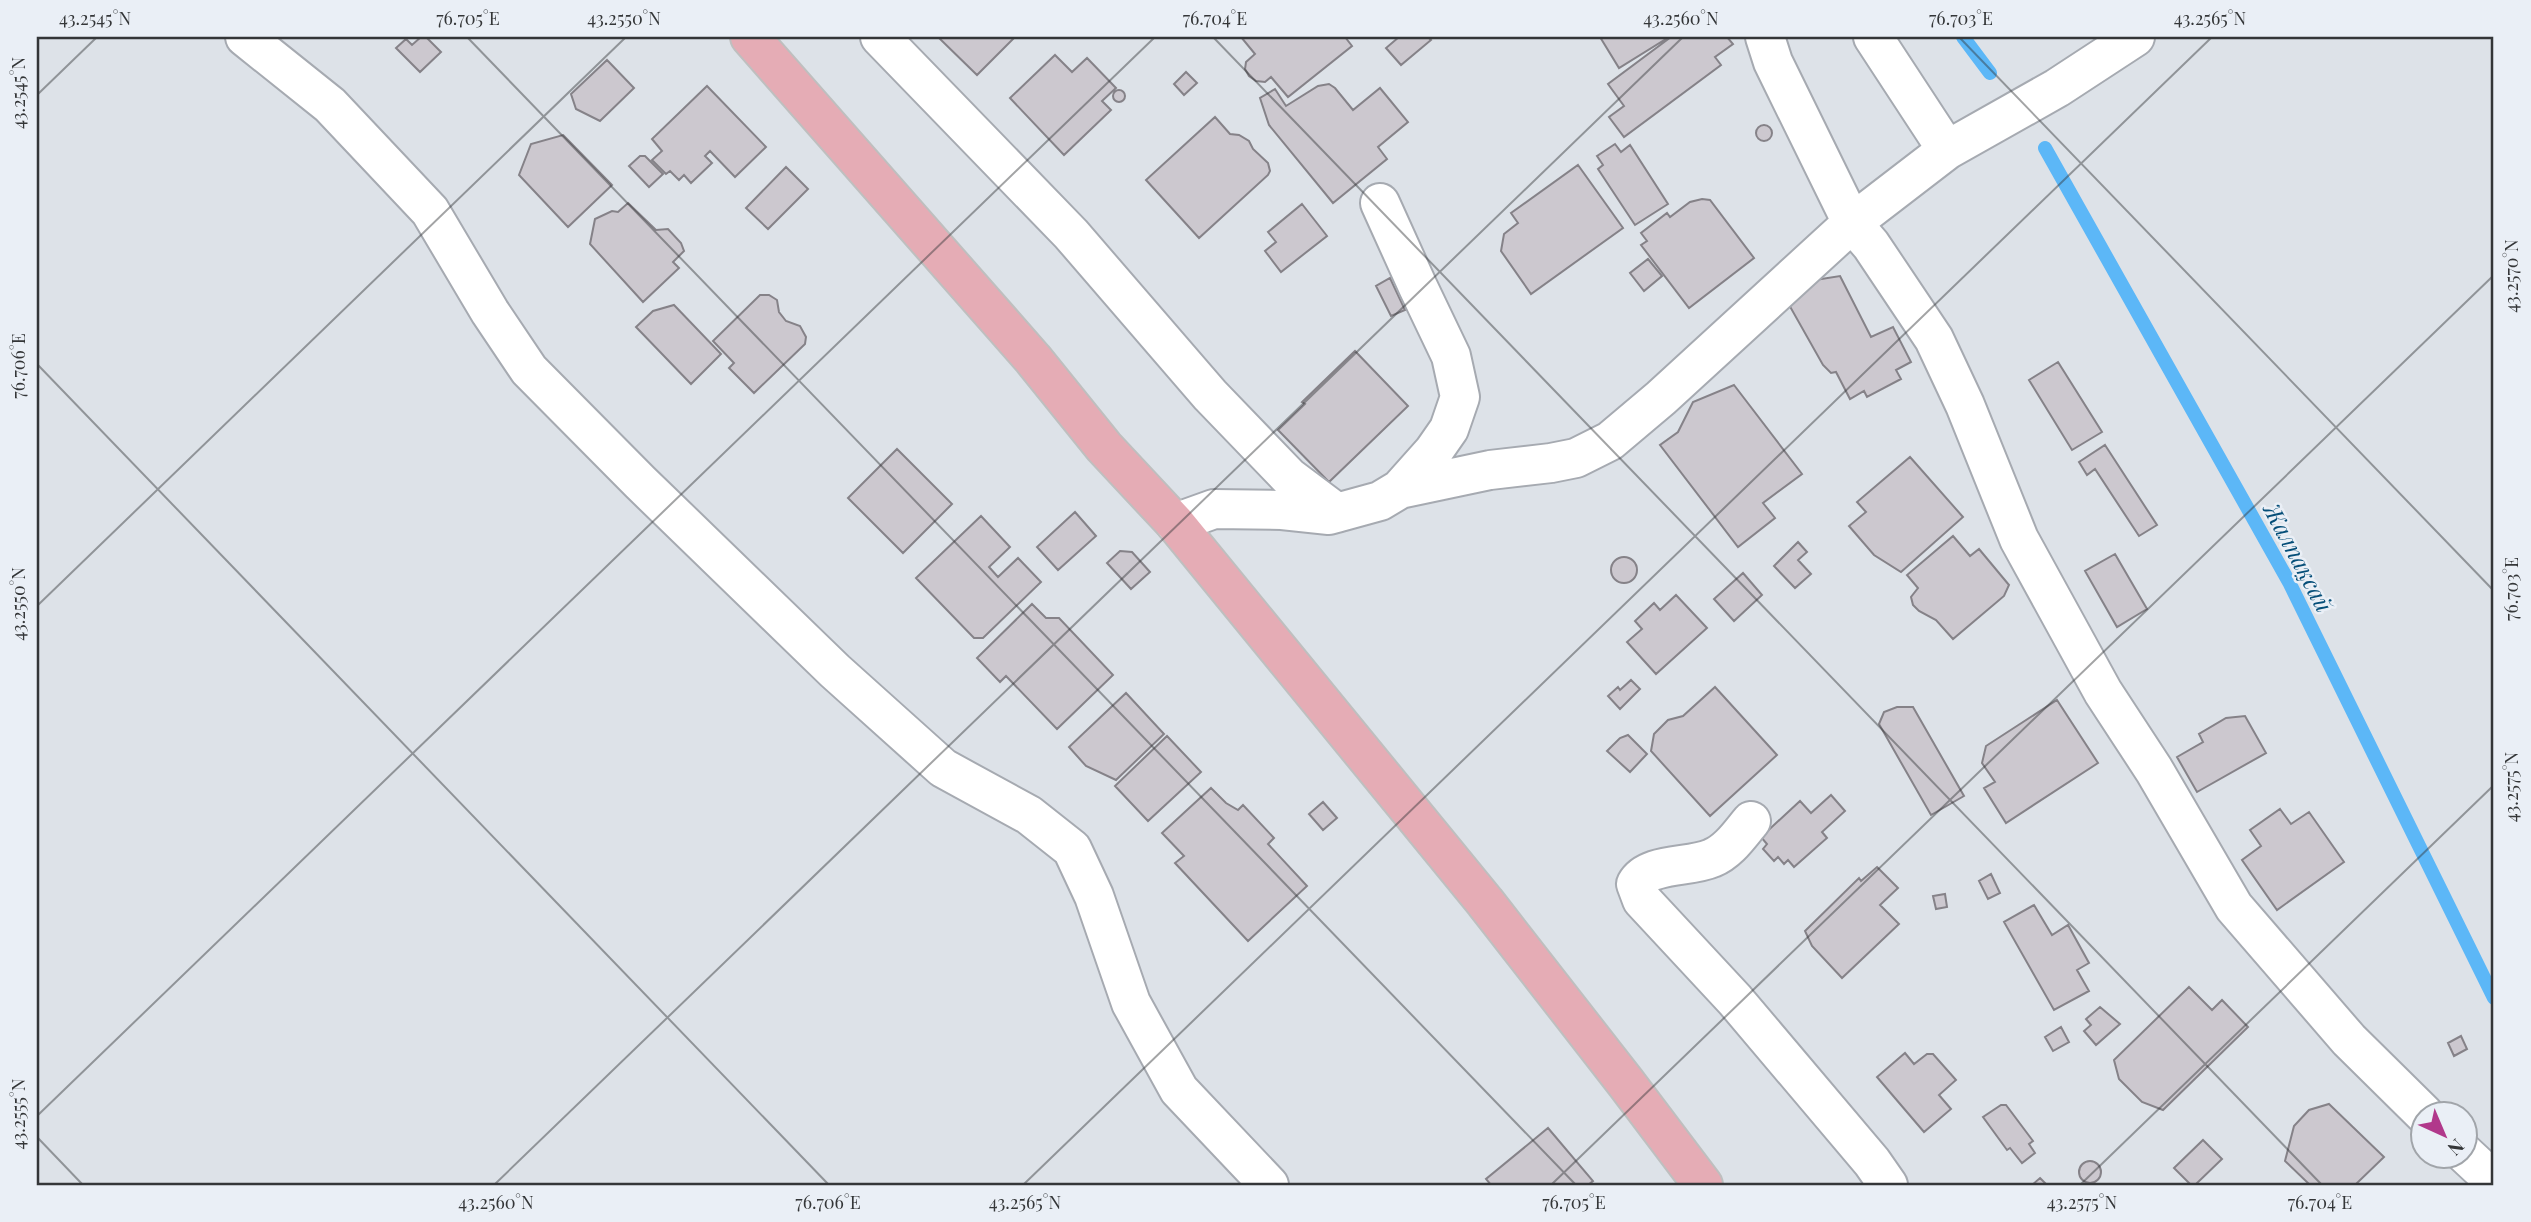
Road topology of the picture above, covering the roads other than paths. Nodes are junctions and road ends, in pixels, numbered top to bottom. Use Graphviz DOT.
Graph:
graph roads {
  1 [pos="245,37"];
  2 [pos="750,37"];
  3 [pos="880,37"];
  4 [pos="1765,37"];
  5 [pos="1873,37"];
  6 [pos="2135,37"];
  7 [pos="1947,150"];
  8 [pos="1380,203"];
  9 [pos="1852,223"];
  10 [pos="1400,489"];
  11 [pos="1337,513"];
  12 [pos="1175,523"];
  13 [pos="1751,821"];
  14 [pos="2410,1100"];
  15 [pos="2478,1166"];
  16 [pos="2494,1181"];
  17 [pos="1269,1185"];
  18 [pos="1703,1185"];
  19 [pos="1888,1185"];
  1 -- 17 [label="street"];
  2 -- 12 [label="main road"];
  3 -- 11 [label="street"];
  4 -- 9 [label="street"];
  5 -- 7 [label="street"];
  6 -- 7 [label="street"];
  7 -- 9 [label="street"];
  8 -- 10 [label="street"];
  9 -- 10 [label="street"];
  9 -- 14 [label="street"];
  10 -- 11 [label="street"];
  11 -- 12 [label="street"];
  12 -- 18 [label="main road"];
  13 -- 19 [label="street"];
  15 -- 16 [label="street"];
}
